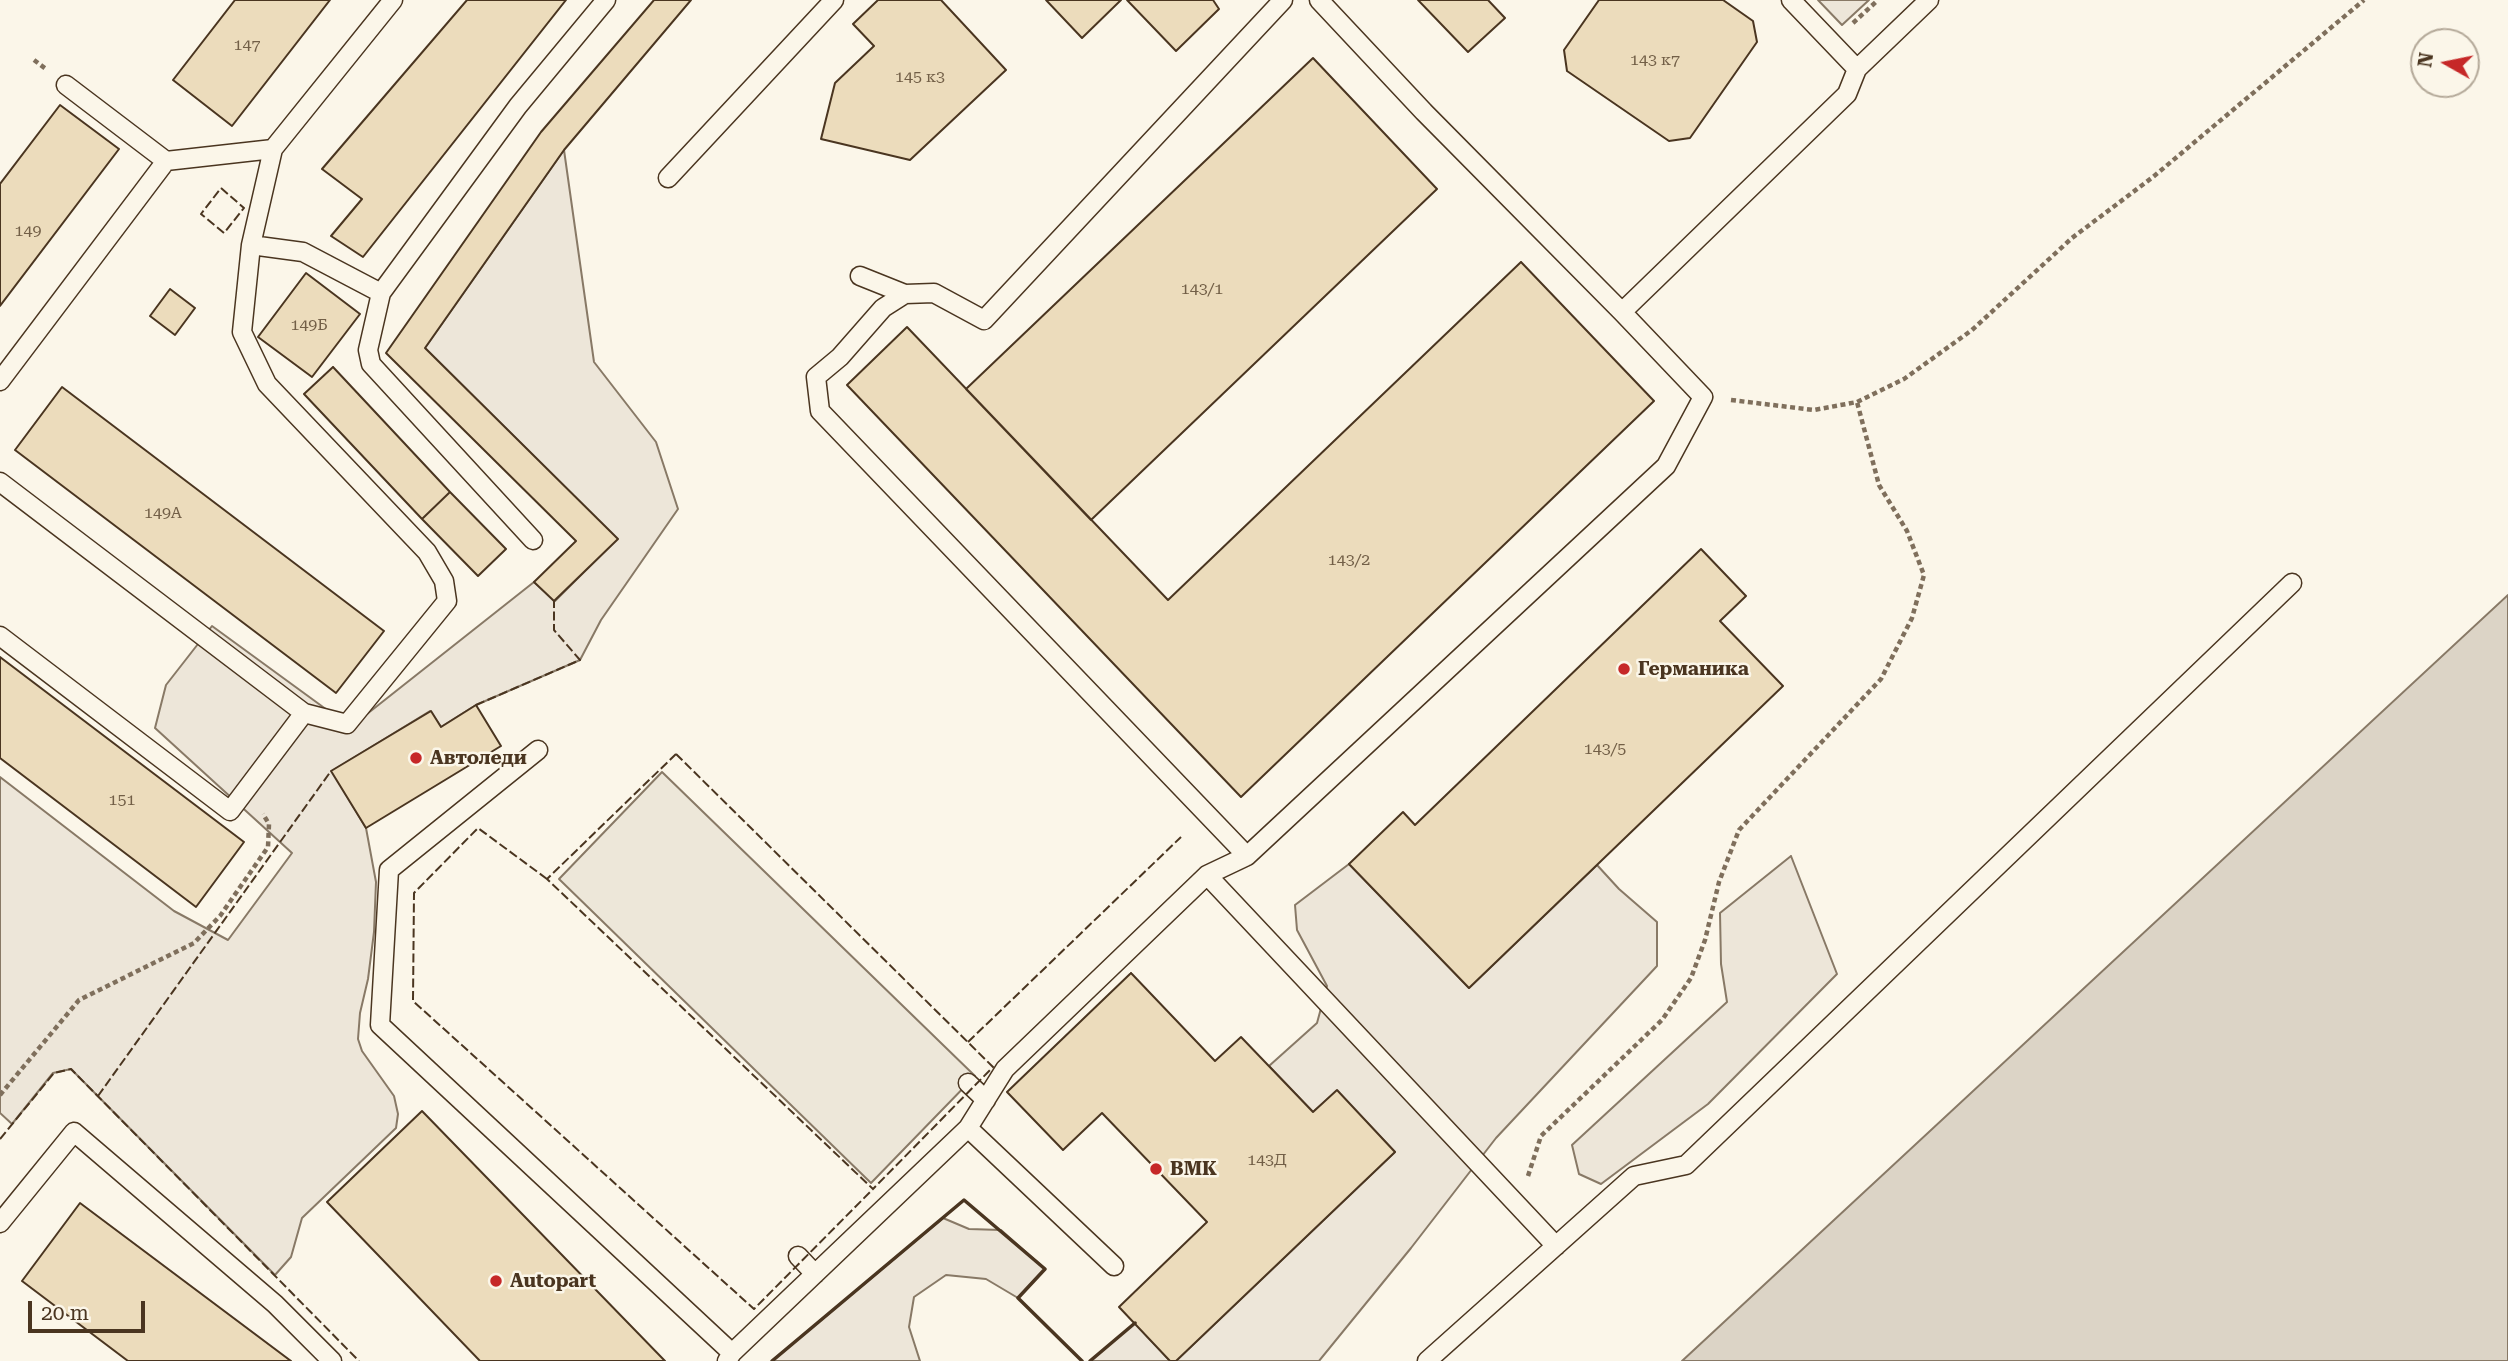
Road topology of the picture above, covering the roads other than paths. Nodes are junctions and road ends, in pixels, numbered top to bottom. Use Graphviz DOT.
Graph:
graph roads {
  1 [pos="393,0"];
  2 [pos="606,0"];
  3 [pos="834,0"];
  4 [pos="1283,0"];
  5 [pos="1319,0"];
  6 [pos="1791,0"];
  7 [pos="1929,0"];
  8 [pos="1857,69"];
  9 [pos="66,85"];
  10 [pos="273,149"];
  11 [pos="166,161"];
  12 [pos="668,178"];
  13 [pos="251,245"];
  14 [pos="860,276"];
  15 [pos="381,293"];
  16 [pos="905,294"];
  17 [pos="1622,312"];
  18 [pos="0,381"];
  19 [pos="0,482"];
  20 [pos="533,540"];
  21 [pos="2292,583"];
  22 [pos="0,636"];
  23 [pos="304,713"];
  24 [pos="538,750"];
  25 [pos="1247,856"];
  26 [pos="1207,874"];
  27 [pos="968,1083"];
  28 [pos="986,1100"];
  29 [pos="968,1128"];
  30 [pos="0,1223"];
  31 [pos="1556,1246"];
  32 [pos="798,1256"];
  33 [pos="1114,1266"];
  34 [pos="815,1273"];
  35 [pos="729,1357"];
  36 [pos="332,1361"];
  37 [pos="1427,1361"];
  1 -- 10 [label="lane"];
  2 -- 15 [label="lane"];
  3 -- 12 [label="lane"];
  4 -- 16 [label="lane"];
  5 -- 17 [label="lane"];
  6 -- 8 [label="lane"];
  7 -- 8 [label="lane"];
  8 -- 17 [label="lane"];
  9 -- 11 [label="lane"];
  10 -- 11 [label="lane"];
  10 -- 13 [label="lane"];
  11 -- 18 [label="lane"];
  13 -- 15 [label="lane"];
  13 -- 23 [label="lane"];
  14 -- 16 [label="lane"];
  15 -- 20 [label="lane"];
  16 -- 25 [label="lane"];
  17 -- 25 [label="lane"];
  19 -- 23 [label="lane"];
  21 -- 31 [label="lane"];
  22 -- 23 [label="lane"];
  24 -- 35 [label="lane"];
  25 -- 26 [label="lane"];
  26 -- 28 [label="lane"];
  26 -- 31 [label="lane"];
  27 -- 28 [label="lane"];
  28 -- 29 [label="lane"];
  29 -- 33 [label="lane"];
  29 -- 34 [label="lane"];
  30 -- 36 [label="lane"];
  31 -- 37 [label="lane"];
  32 -- 34 [label="lane"];
  34 -- 35 [label="lane"];
}
